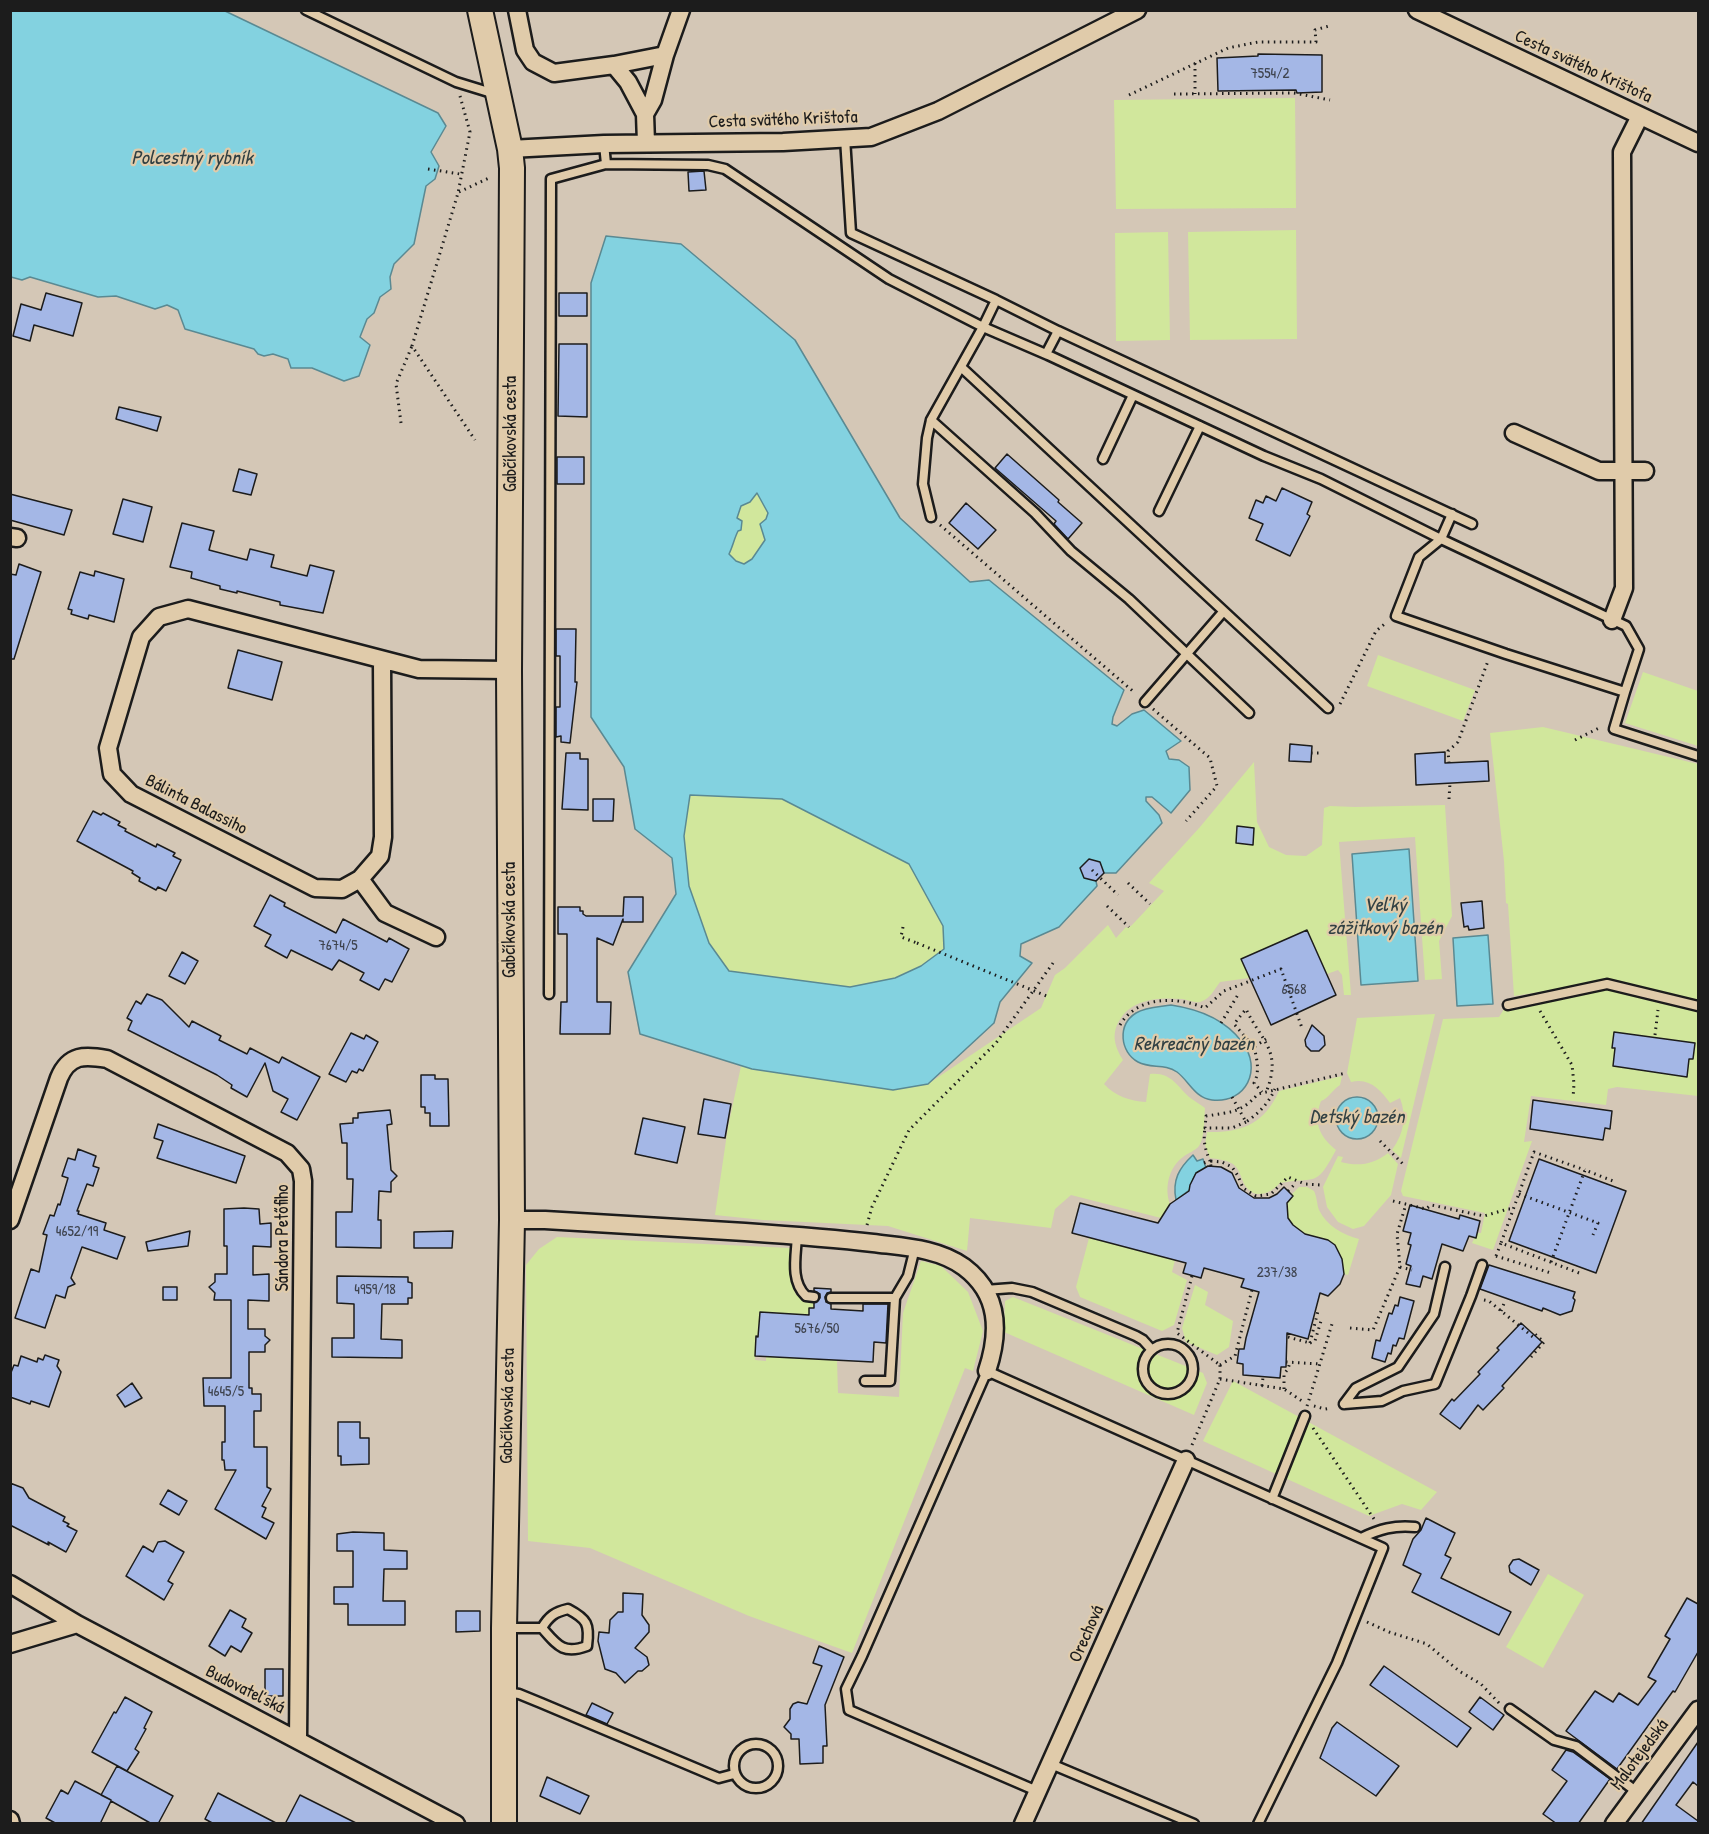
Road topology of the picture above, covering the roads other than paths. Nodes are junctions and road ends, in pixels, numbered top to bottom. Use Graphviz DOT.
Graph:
graph roads {
  1 [pos="306,10"];
  2 [pos="517,10"];
  3 [pos="681,10"];
  4 [pos="1137,10"];
  5 [pos="1418,10"];
  6 [pos="481,15"];
  7 [pos="665,55"];
  8 [pos="615,64"];
  9 [pos="498,95"];
  10 [pos="645,114"];
  11 [pos="1640,116"];
  12 [pos="845,138"];
  13 [pos="646,143"];
  14 [pos="1698,143"];
  15 [pos="604,144"];
  16 [pos="511,158"];
  17 [pos="606,164"];
  18 [pos="851,233"];
  19 [pos="844,248"];
  20 [pos="996,300"];
  21 [pos="983,327"];
  22 [pos="1058,332"];
  23 [pos="1046,354"];
  24 [pos="961,367"];
  25 [pos="1133,395"];
  26 [pos="931,420"];
  27 [pos="1200,426"];
  28 [pos="1514,433"];
  29 [pos="1104,459"];
  30 [pos="1623,471"];
  31 [pos="1645,471"];
  32 [pos="1159,511"];
  33 [pos="1452,514"];
  34 [pos="931,518"];
  35 [pos="1472,524"];
  36 [pos="1441,539"];
  37 [pos="1223,612"];
  38 [pos="1612,620"];
  39 [pos="1186,654"];
  40 [pos="382,661"];
  41 [pos="509,670"];
  42 [pos="1625,692"];
  43 [pos="1145,702"];
  44 [pos="1328,708"];
  45 [pos="1249,712"];
  46 [pos="1698,756"];
  47 [pos="360,879"];
  48 [pos="436,937"];
  49 [pos="549,994"];
  50 [pos="1508,1005"];
  51 [pos="1698,1006"];
  52 [pos="10,1220"];
  53 [pos="512,1220"];
  54 [pos="797,1236"];
  55 [pos="915,1248"];
  56 [pos="1482,1265"];
  57 [pos="1445,1267"];
  58 [pos="985,1290"];
  59 [pos="814,1297"];
  60 [pos="831,1298"];
  61 [pos="896,1298"];
  62 [pos="1152,1350"];
  63 [pos="987,1371"];
  64 [pos="865,1381"];
  65 [pos="1305,1416"];
  66 [pos="1186,1460"];
  67 [pos="1272,1499"];
  68 [pos="1415,1527"];
  69 [pos="1361,1538"];
  70 [pos="10,1584"];
  71 [pos="77,1624"];
  72 [pos="504,1628"];
  73 [pos="542,1628"];
  74 [pos="10,1644"];
  75 [pos="504,1692"];
  76 [pos="1509,1709"];
  77 [pos="1698,1710"];
  78 [pos="298,1739"];
  79 [pos="1051,1764"];
  80 [pos="734,1774"];
  81 [pos="1037,1791"];
  82 [pos="1637,1792"];
  83 [pos="456,1824"];
  84 [pos="504,1824"];
  85 [pos="1023,1824"];
  86 [pos="1194,1824"];
  87 [pos="1258,1824"];
  88 [pos="1614,1824"];
  1 -- 9 [label="lane"];
  2 -- 8 [label="street"];
  3 -- 7 [label="street"];
  4 -- 12 [label="street, Cesta svätého Krištofa"];
  5 -- 11 [label="street, Cesta svätého Krištofa"];
  6 -- 9 [label="main road, Gabčíkovská cesta"];
  7 -- 8 [label="street"];
  7 -- 10 [label="street"];
  8 -- 10 [label="street"];
  9 -- 16 [label="main road, Gabčíkovská cesta"];
  10 -- 13 [label="street"];
  11 -- 14 [label="street, Cesta svätého Krištofa"];
  11 -- 30 [label="street"];
  12 -- 13 [label="street, Cesta svätého Krištofa"];
  12 -- 18 [label="lane"];
  13 -- 15 [label="street, Cesta svätého Krištofa"];
  15 -- 16 [label="street, Cesta svätého Krištofa"];
  15 -- 17 [label="lane"];
  16 -- 41 [label="main road, Gabčíkovská cesta"];
  17 -- 19 [label="lane"];
  17 -- 49 [label="lane"];
  18 -- 19 [label="lane"];
  18 -- 20 [label="lane"];
  19 -- 21 [label="lane"];
  20 -- 21 [label="lane"];
  20 -- 22 [label="lane"];
  21 -- 23 [label="lane"];
  21 -- 24 [label="lane"];
  22 -- 23 [label="lane"];
  22 -- 33 [label="lane"];
  23 -- 25 [label="lane"];
  24 -- 26 [label="lane"];
  24 -- 37 [label="lane"];
  25 -- 27 [label="lane"];
  25 -- 29 [label="lane"];
  26 -- 34 [label="lane"];
  26 -- 39 [label="lane"];
  27 -- 32 [label="lane"];
  27 -- 36 [label="lane"];
  28 -- 30 [label="street"];
  30 -- 31 [label="street"];
  30 -- 38 [label="street"];
  33 -- 35 [label="lane"];
  33 -- 36 [label="lane"];
  36 -- 38 [label="lane"];
  36 -- 42 [label="lane"];
  37 -- 39 [label="lane"];
  37 -- 44 [label="lane"];
  38 -- 42 [label="lane"];
  39 -- 43 [label="lane"];
  39 -- 45 [label="lane"];
  40 -- 41 [label="street, Bálinta Balassiho"];
  40 -- 47 [label="street, Bálinta Balassiho"];
  40 -- 47 [label="street, Bálinta Balassiho"];
  41 -- 53 [label="main road, Gabčíkovská cesta"];
  42 -- 46 [label="lane"];
  47 -- 48 [label="street"];
  50 -- 51 [label="lane"];
  52 -- 78 [label="street, Sándora Petőfiho"];
  53 -- 54 [label="street"];
  53 -- 72 [label="main road, Gabčíkovská cesta"];
  54 -- 55 [label="street"];
  54 -- 59 [label="lane"];
  55 -- 58 [label="street"];
  55 -- 61 [label="lane"];
  56 -- 57 [label="lane"];
  58 -- 62 [label="lane"];
  58 -- 63 [label="street"];
  60 -- 61 [label="lane"];
  61 -- 64 [label="lane"];
  62 -- 62 [label="lane"];
  63 -- 66 [label="lane"];
  63 -- 81 [label="lane"];
  65 -- 67 [label="lane"];
  66 -- 67 [label="lane"];
  66 -- 79 [label="street, Orechová"];
  67 -- 69 [label="lane"];
  68 -- 69 [label="lane"];
  69 -- 87 [label="lane"];
  70 -- 71 [label="street"];
  71 -- 74 [label="street"];
  71 -- 78 [label="street, Budovateľská"];
  72 -- 73 [label="lane"];
  72 -- 75 [label="main road, Gabčíkovská cesta"];
  73 -- 73 [label="lane"];
  75 -- 80 [label="lane"];
  75 -- 84 [label="main road, Gabčíkovská cesta"];
  76 -- 82 [label="lane"];
  77 -- 82 [label="street, Malotejedská"];
  78 -- 83 [label="street, Budovateľská"];
  79 -- 81 [label="street, Orechová"];
  79 -- 86 [label="lane"];
  80 -- 80 [label="lane"];
  81 -- 85 [label="street, Orechová"];
  82 -- 88 [label="street, Malotejedská"];
}
